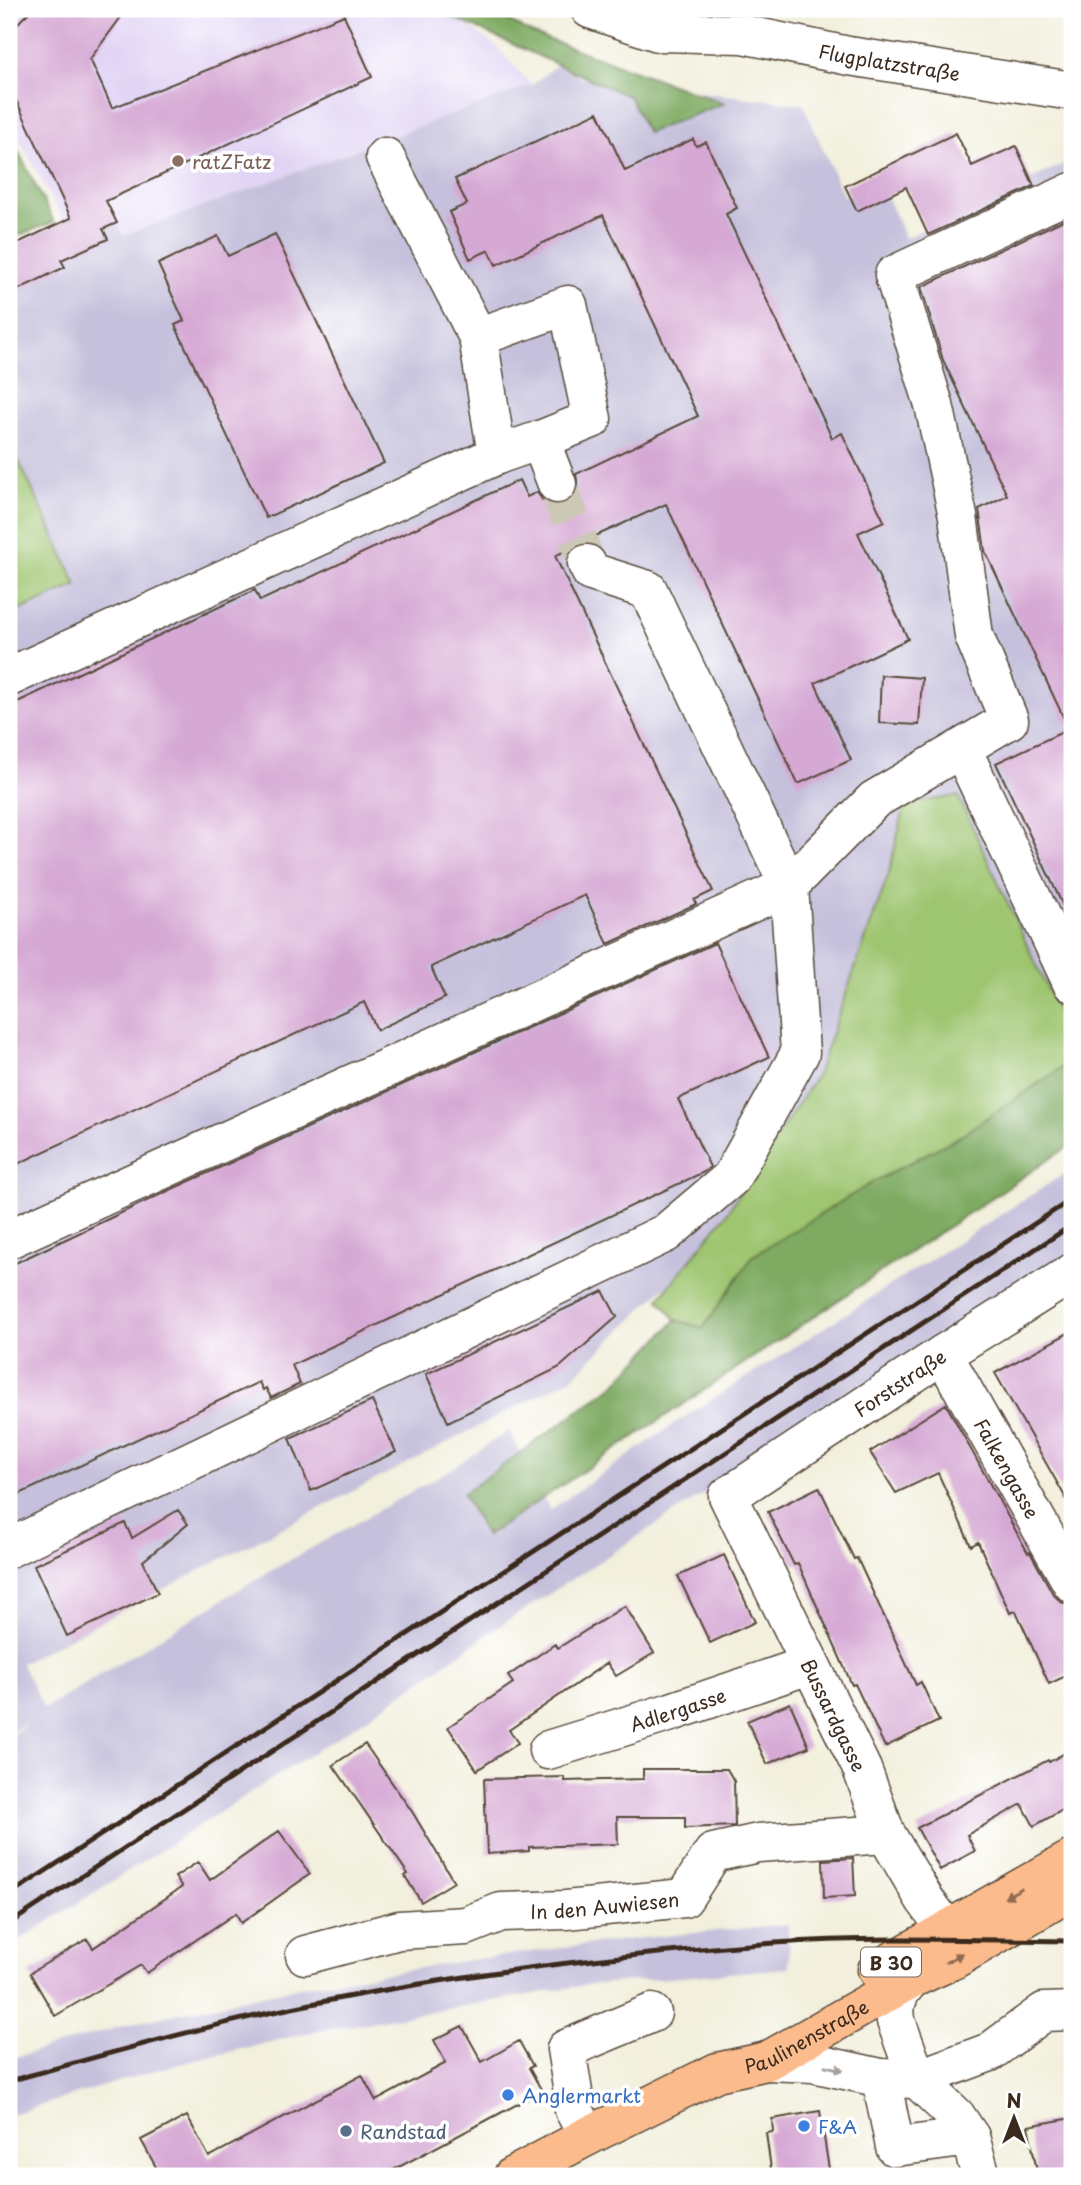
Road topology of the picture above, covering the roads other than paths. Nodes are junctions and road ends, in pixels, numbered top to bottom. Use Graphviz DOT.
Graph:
graph roads {
  1 [pos="590,9"];
  2 [pos="674,9"];
  3 [pos="708,21"];
  4 [pos="771,24"];
  5 [pos="1072,91"];
  6 [pos="385,157"];
  7 [pos="1072,192"];
  8 [pos="478,337"];
  9 [pos="540,440"];
  10 [pos="497,455"];
  11 [pos="557,484"];
  12 [pos="587,564"];
  13 [pos="9,677"];
  14 [pos="961,748"];
  15 [pos="789,886"];
  16 [pos="1072,983"];
  17 [pos="9,1239"];
  18 [pos="1072,1273"];
  19 [pos="943,1354"];
  20 [pos="728,1496"];
  21 [pos="9,1548"];
  22 [pos="1072,1583"];
  23 [pos="809,1665"];
  24 [pos="548,1750"];
  25 [pos="886,1834"];
  26 [pos="1072,1859"];
  27 [pos="1072,1889"];
  28 [pos="947,1930"];
  29 [pos="305,1955"];
  30 [pos="911,1979"];
  31 [pos="1072,2011"];
  32 [pos="652,2013"];
  33 [pos="767,2061"];
  34 [pos="717,2072"];
  35 [pos="899,2078"];
  36 [pos="588,2136"];
  37 [pos="970,2137"];
  38 [pos="513,2176"];
  39 [pos="981,2176"];
  1 -- 3 [label="street, Flugplatzstraße"];
  2 -- 3 [label="street"];
  3 -- 4 [label="street, Flugplatzstraße"];
  4 -- 5 [label="street, Flugplatzstraße"];
  6 -- 8 [label="street"];
  7 -- 14 [label="street"];
  8 -- 9 [label="street"];
  8 -- 10 [label="street"];
  9 -- 10 [label="street"];
  9 -- 11 [label="street"];
  10 -- 13 [label="street"];
  12 -- 15 [label="street"];
  14 -- 15 [label="street"];
  14 -- 16 [label="street"];
  15 -- 17 [label="street"];
  15 -- 21 [label="street"];
  18 -- 19 [label="street, Forststraße"];
  19 -- 20 [label="street, Forststraße"];
  19 -- 22 [label="street, Falkengasse"];
  20 -- 23 [label="street, Bussardgasse"];
  23 -- 24 [label="street, Adlergasse"];
  23 -- 25 [label="street, Bussardgasse"];
  25 -- 28 [label="street, Bussardgasse"];
  25 -- 29 [label="street, In den Auwiesen"];
  26 -- 28 [label="main road, Paulinenstraße / B 30, one-way"];
  30 -- 27 [label="main road, Paulinenstraße / B 30, one-way"];
  28 -- 34 [label="main road, Paulinenstraße / B 30"];
  30 -- 33 [label="main road, Paulinenstraße / B 30"];
  30 -- 35 [label="street"];
  31 -- 35 [label="street"];
  32 -- 36 [label="street"];
  33 -- 34 [label="main road, Paulinenstraße / B 30"];
  33 -- 35 [label="street, one-way"];
  34 -- 36 [label="main road, Paulinenstraße / B 30"];
  35 -- 37 [label="street"];
  35 -- 37 [label="street"];
  36 -- 38 [label="main road, Paulinenstraße / B 30"];
  37 -- 39 [label="street"];
}
